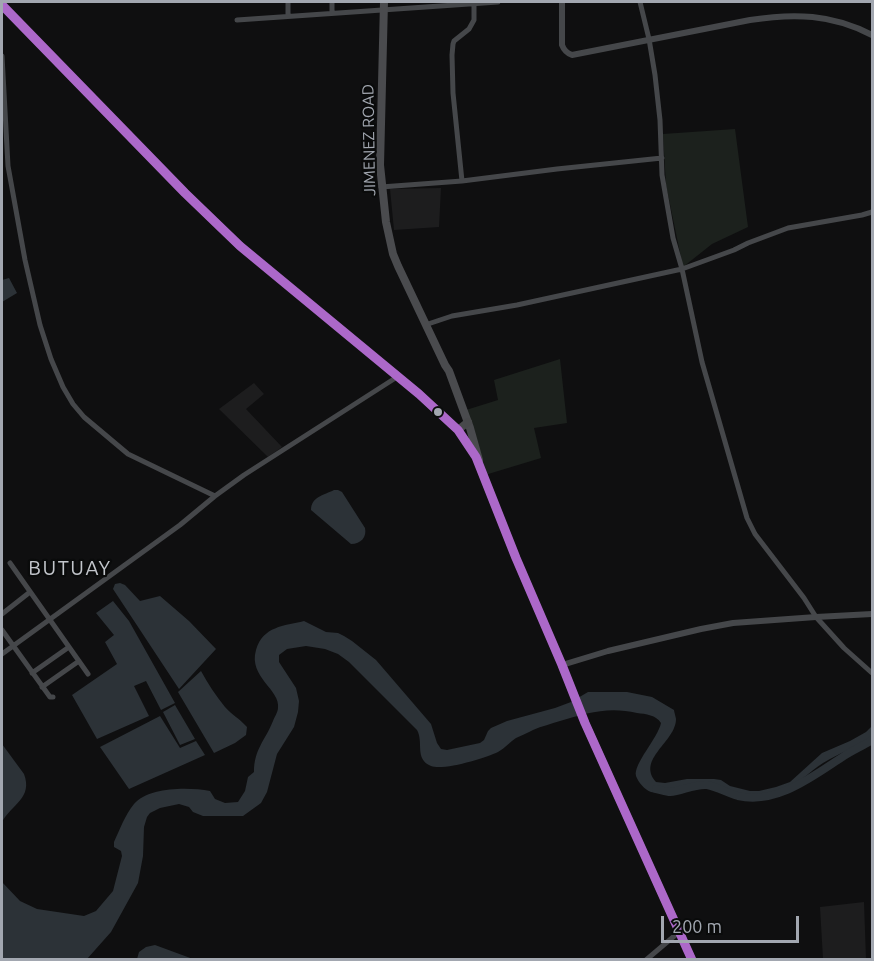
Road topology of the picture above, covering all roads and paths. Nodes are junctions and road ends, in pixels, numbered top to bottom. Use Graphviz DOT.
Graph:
graph roads {
  1 [pos="288,2"];
  2 [pos="332,2"];
  3 [pos="384,2"];
  4 [pos="498,2"];
  5 [pos="562,2"];
  6 [pos="640,2"];
  7 [pos="448,4"];
  8 [pos="474,4"];
  9 [pos="2,5"];
  10 [pos="384,10"];
  11 [pos="332,13"];
  12 [pos="288,16"];
  13 [pos="237,20"];
  14 [pos="873,35"];
  15 [pos="649,39"];
  16 [pos="2,56"];
  17 [pos="662,158"];
  18 [pos="462,181"];
  19 [pos="381,187"];
  20 [pos="873,212"];
  21 [pos="682,269"];
  22 [pos="425,325"];
  23 [pos="397,376"];
  24 [pos="463,426"];
  25 [pos="480,467"];
  26 [pos="215,496"];
  27 [pos="10,563"];
  28 [pos="30,592"];
  29 [pos="2,614"];
  30 [pos="873,614"];
  31 [pos="816,617"];
  32 [pos="49,619"];
  33 [pos="2,630"];
  34 [pos="13,646"];
  35 [pos="69,647"];
  36 [pos="2,654"];
  37 [pos="79,661"];
  38 [pos="562,665"];
  39 [pos="32,673"];
  40 [pos="873,673"];
  41 [pos="88,674"];
  42 [pos="42,687"];
  43 [pos="53,697"];
  44 [pos="679,932"];
  45 [pos="646,960"];
  46 [pos="692,960"];
  1 -- 12 [label="street"];
  2 -- 11 [label="street"];
  3 -- 10 [label="main road, JIMENEZ ROAD"];
  4 -- 8 [label="street"];
  5 -- 15 [label="street"];
  6 -- 15 [label="street"];
  7 -- 8 [label="street"];
  7 -- 10 [label="street"];
  8 -- 18 [label="street"];
  9 -- 23 [label="highway"];
  10 -- 11 [label="street"];
  10 -- 19 [label="main road, JIMENEZ ROAD"];
  11 -- 12 [label="street"];
  12 -- 13 [label="street"];
  14 -- 15 [label="street"];
  15 -- 17 [label="street"];
  16 -- 26 [label="street"];
  17 -- 18 [label="street"];
  17 -- 21 [label="street"];
  18 -- 19 [label="street"];
  19 -- 22 [label="main road, JIMENEZ ROAD"];
  20 -- 21 [label="street"];
  21 -- 22 [label="street"];
  21 -- 31 [label="street"];
  22 -- 24 [label="main road, JIMENEZ ROAD"];
  23 -- 24 [label="highway"];
  23 -- 26 [label="street"];
  24 -- 25 [label="main road, JIMENEZ ROAD"];
  24 -- 25 [label="highway"];
  25 -- 38 [label="highway"];
  26 -- 32 [label="street"];
  27 -- 28 [label="street"];
  28 -- 29 [label="street"];
  28 -- 32 [label="street"];
  30 -- 31 [label="street"];
  31 -- 38 [label="street"];
  31 -- 40 [label="street"];
  32 -- 34 [label="street"];
  32 -- 35 [label="street"];
  33 -- 34 [label="street"];
  34 -- 36 [label="street"];
  34 -- 39 [label="street"];
  35 -- 37 [label="street"];
  35 -- 39 [label="street"];
  37 -- 41 [label="street"];
  37 -- 42 [label="street"];
  38 -- 44 [label="highway"];
  39 -- 42 [label="street"];
  42 -- 43 [label="street"];
  44 -- 45 [label="street"];
  44 -- 46 [label="highway"];
}
